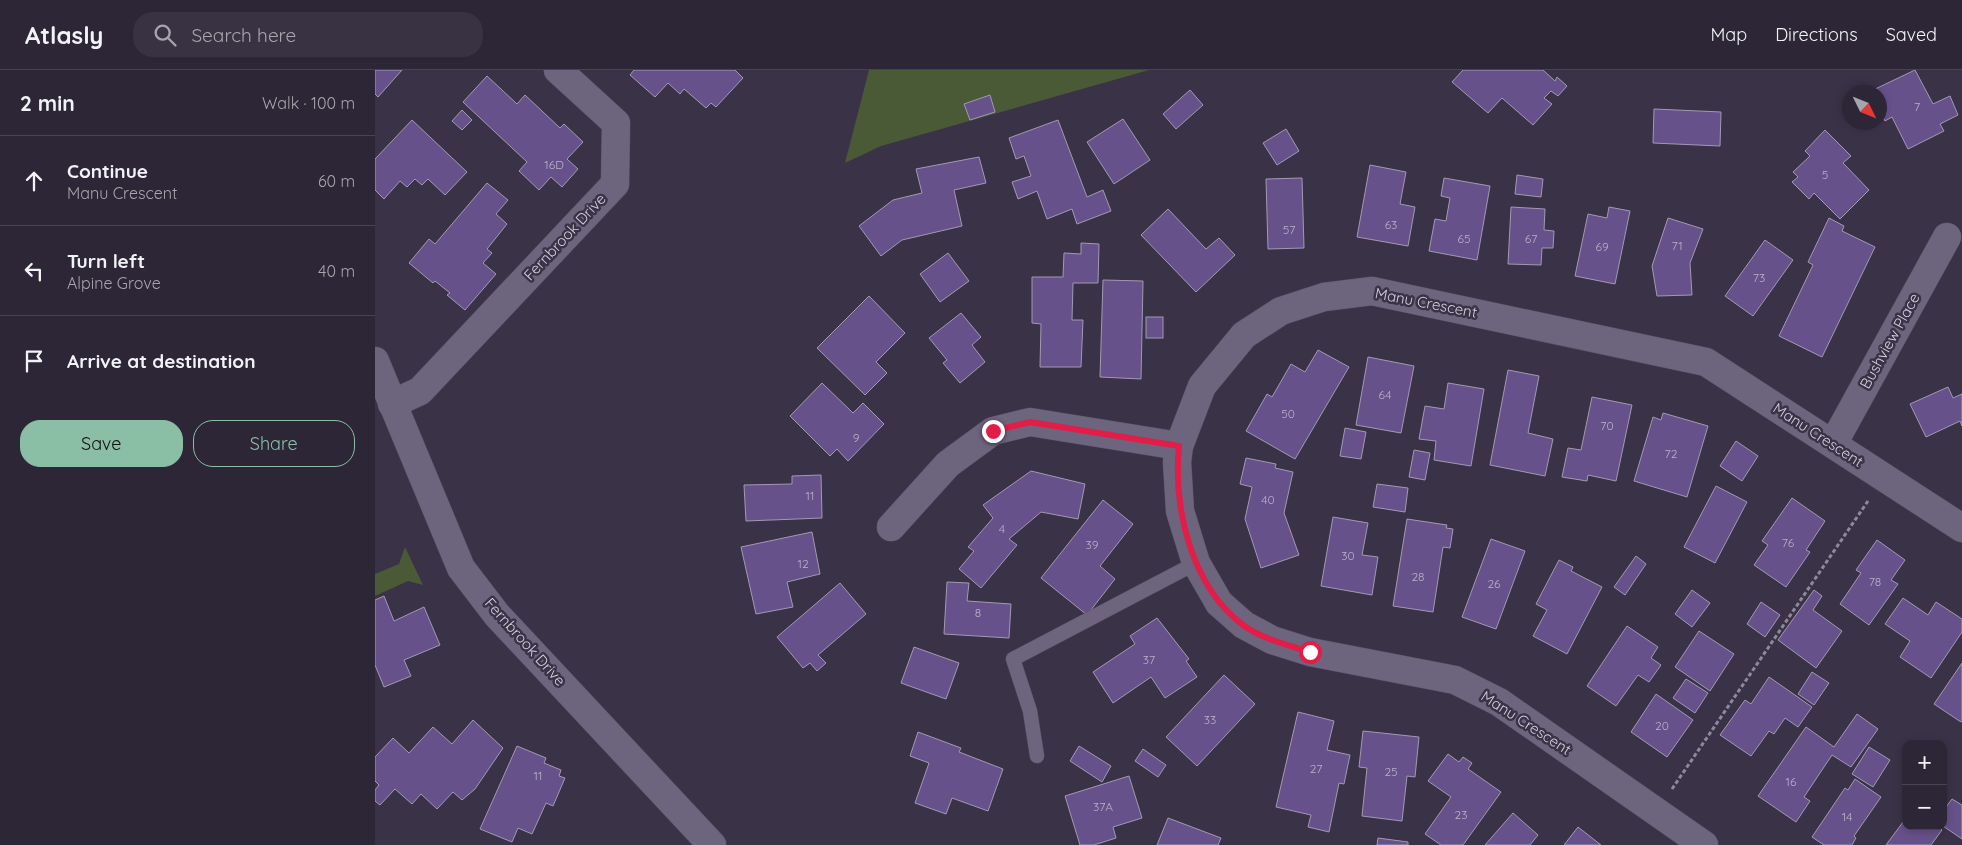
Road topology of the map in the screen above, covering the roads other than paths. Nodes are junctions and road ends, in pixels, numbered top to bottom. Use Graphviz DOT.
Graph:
graph roads {
  1 [pos="558,70"];
  2 [pos="1947,237"];
  3 [pos="375,361"];
  4 [pos="392,404"];
  5 [pos="1833,444"];
  6 [pos="1179,446"];
  7 [pos="891,527"];
  8 [pos="1962,528"];
  9 [pos="1196,564"];
  10 [pos="1037,756"];
  11 [pos="712,845"];
  12 [pos="1705,845"];
  1 -- 4 [label="street, Fernbrook Drive"];
  2 -- 5 [label="street, Bushview Place"];
  3 -- 4 [label="street, Fernbrook Drive"];
  4 -- 11 [label="street, Fernbrook Drive"];
  5 -- 6 [label="street, Manu Crescent"];
  5 -- 8 [label="street, Manu Crescent"];
  6 -- 7 [label="street"];
  6 -- 9 [label="street, Manu Crescent"];
  9 -- 10 [label="lane"];
  9 -- 12 [label="street, Manu Crescent"];
}
